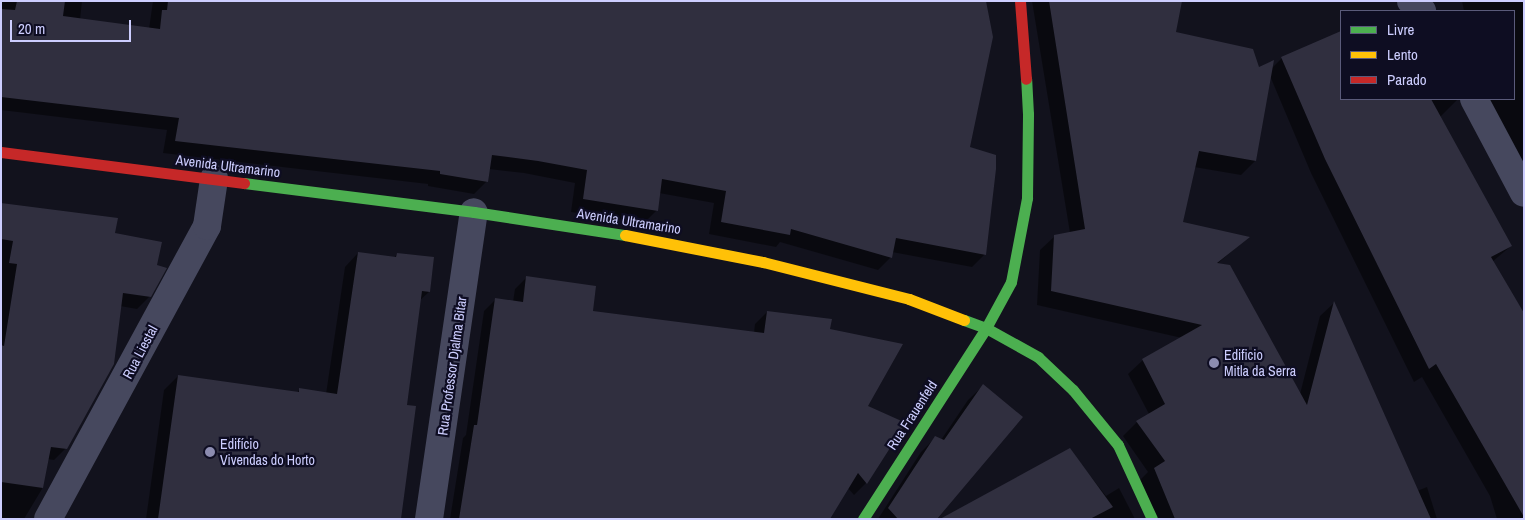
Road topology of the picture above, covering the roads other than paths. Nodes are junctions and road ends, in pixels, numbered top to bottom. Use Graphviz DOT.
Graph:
graph roads {
  1 [pos="1020,1"];
  2 [pos="1411,1"];
  3 [pos="1421,10"];
  4 [pos="1475,100"];
  5 [pos="1,152"];
  6 [pos="214,179"];
  7 [pos="1524,193"];
  8 [pos="474,212"];
  9 [pos="986,328"];
  10 [pos="48,519"];
  11 [pos="429,519"];
  12 [pos="863,519"];
  13 [pos="1152,519"];
  1 -- 9 [label="street, Rua Frauenfeld"];
  2 -- 3 [label="street"];
  4 -- 7 [label="street"];
  5 -- 6 [label="street, Avenida Ultramarino"];
  6 -- 8 [label="street, Avenida Ultramarino"];
  6 -- 10 [label="street, Rua Liestal"];
  8 -- 9 [label="street, Avenida Ultramarino"];
  8 -- 11 [label="street, Rua Professor Djalma Bitar"];
  9 -- 12 [label="street, Rua Frauenfeld"];
  9 -- 13 [label="street, Avenida Ultramarino"];
}
